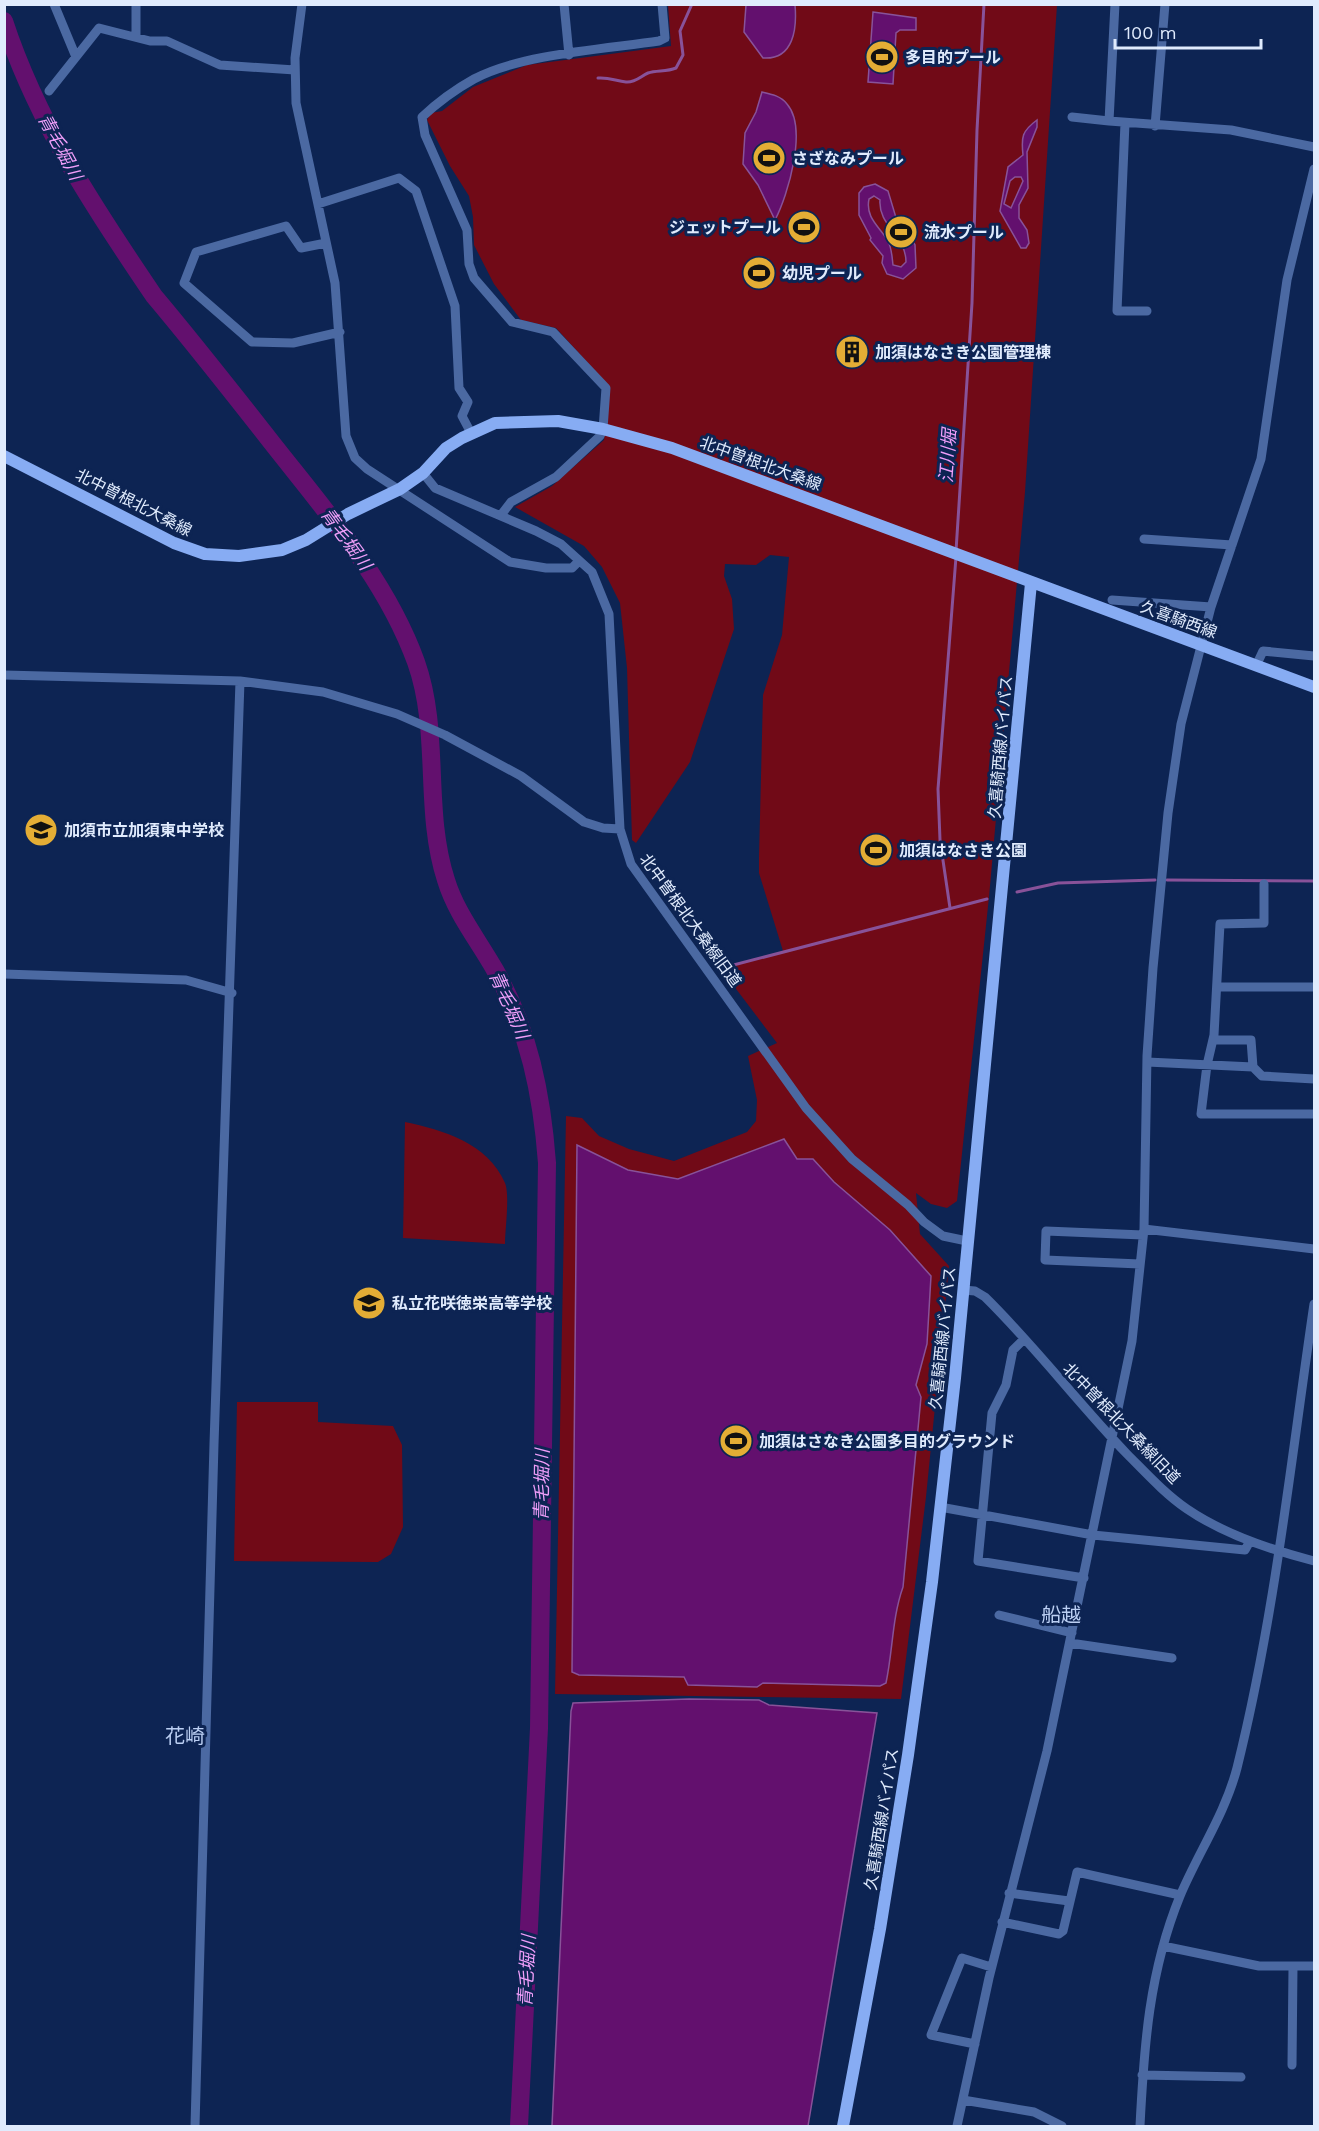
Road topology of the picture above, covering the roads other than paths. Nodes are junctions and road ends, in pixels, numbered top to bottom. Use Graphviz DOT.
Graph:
graph roads {
  1 [pos="54,4"];
  2 [pos="136,4"];
  3 [pos="302,4"];
  4 [pos="564,4"];
  5 [pos="662,4"];
  6 [pos="1115,4"];
  7 [pos="1165,4"];
  8 [pos="136,37"];
  9 [pos="569,55"];
  10 [pos="76,57"];
  11 [pos="296,70"];
  12 [pos="49,90"];
  13 [pos="1072,117"];
  14 [pos="1109,122"];
  15 [pos="1125,123"];
  16 [pos="1155,126"];
  17 [pos="1314,147"];
  18 [pos="1314,170"];
  19 [pos="318,204"];
  20 [pos="326,243"];
  21 [pos="1147,311"];
  22 [pos="339,332"];
  23 [pos="603,429"];
  24 [pos="471,433"];
  25 [pos="4,456"];
  26 [pos="423,472"];
  27 [pos="400,489"];
  28 [pos="501,515"];
  29 [pos="1144,538"];
  30 [pos="1232,545"];
  31 [pos="579,561"];
  32 [pos="1031,583"];
  33 [pos="1112,600"];
  34 [pos="1211,607"];
  35 [pos="1201,645"];
  36 [pos="1314,656"];
  37 [pos="1256,666"];
  38 [pos="4,675"];
  39 [pos="240,681"];
  40 [pos="1314,687"];
  41 [pos="620,829"];
  42 [pos="1264,884"];
  43 [pos="4,974"];
  44 [pos="1217,987"];
  45 [pos="1314,987"];
  46 [pos="232,993"];
  47 [pos="1213,1040"];
  48 [pos="1147,1062"];
  49 [pos="1207,1065"];
  50 [pos="1253,1067"];
  51 [pos="1314,1079"];
  52 [pos="1314,1114"];
  53 [pos="1143,1232"];
  54 [pos="967,1241"];
  55 [pos="1314,1249"];
  56 [pos="1140,1264"];
  57 [pos="963,1290"];
  58 [pos="1314,1304"];
  59 [pos="1024,1340"];
  60 [pos="1304,1373"];
  61 [pos="1314,1374"];
  62 [pos="1113,1439"];
  63 [pos="940,1507"];
  64 [pos="981,1515"];
  65 [pos="1093,1535"];
  66 [pos="1250,1541"];
  67 [pos="1279,1552"];
  68 [pos="1314,1561"];
  69 [pos="1084,1578"];
  70 [pos="999,1615"];
  71 [pos="1071,1638"];
  72 [pos="1172,1658"];
  73 [pos="1009,1893"];
  74 [pos="1180,1895"];
  75 [pos="1069,1901"];
  76 [pos="1002,1922"];
  77 [pos="1163,1946"];
  78 [pos="1293,1966"];
  79 [pos="1314,1966"];
  80 [pos="991,1967"];
  81 [pos="975,2044"];
  82 [pos="1292,2065"];
  83 [pos="1142,2075"];
  84 [pos="1241,2077"];
  85 [pos="963,2100"];
  86 [pos="845,2126"];
  87 [pos="195,2127"];
  88 [pos="957,2127"];
  89 [pos="1062,2127"];
  90 [pos="1140,2127"];
  1 -- 10 [label="street"];
  2 -- 8 [label="street"];
  3 -- 11 [label="street"];
  4 -- 9 [label="street"];
  5 -- 9 [label="street"];
  6 -- 14 [label="street"];
  7 -- 16 [label="street"];
  8 -- 10 [label="street"];
  8 -- 11 [label="street"];
  9 -- 23 [label="street"];
  10 -- 12 [label="street"];
  11 -- 19 [label="street"];
  13 -- 14 [label="street"];
  14 -- 15 [label="street"];
  15 -- 16 [label="street"];
  15 -- 21 [label="street"];
  16 -- 17 [label="street"];
  18 -- 30 [label="street"];
  19 -- 20 [label="street"];
  19 -- 24 [label="street"];
  20 -- 22 [label="street"];
  20 -- 22 [label="street"];
  22 -- 27 [label="street"];
  23 -- 24 [label="main road, 北中曽根北大桑線"];
  23 -- 28 [label="street"];
  23 -- 32 [label="main road, 北中曽根北大桑線"];
  24 -- 26 [label="main road, 北中曽根北大桑線"];
  25 -- 27 [label="main road, 北中曽根北大桑線"];
  26 -- 27 [label="main road, 北中曽根北大桑線"];
  26 -- 28 [label="street, 北中曽根北大桑線旧道"];
  27 -- 31 [label="street"];
  28 -- 31 [label="street, 北中曽根北大桑線旧道"];
  29 -- 30 [label="street"];
  30 -- 34 [label="street"];
  31 -- 41 [label="street, 北中曽根北大桑線旧道"];
  32 -- 35 [label="main road, 久喜騎西線"];
  32 -- 54 [label="main road, 久喜騎西線バイパス"];
  33 -- 34 [label="street"];
  34 -- 35 [label="street"];
  35 -- 37 [label="main road, 久喜騎西線"];
  35 -- 48 [label="street"];
  36 -- 37 [label="street"];
  37 -- 40 [label="main road, 久喜騎西線"];
  38 -- 39 [label="street"];
  39 -- 41 [label="street"];
  39 -- 46 [label="street"];
  41 -- 54 [label="street, 北中曽根北大桑線旧道"];
  42 -- 44 [label="street"];
  43 -- 46 [label="street"];
  44 -- 45 [label="street"];
  44 -- 47 [label="street"];
  46 -- 87 [label="street"];
  47 -- 49 [label="street"];
  47 -- 50 [label="street"];
  48 -- 49 [label="street"];
  48 -- 53 [label="street"];
  49 -- 50 [label="street"];
  49 -- 52 [label="street"];
  50 -- 51 [label="street"];
  53 -- 55 [label="street"];
  53 -- 56 [label="street"];
  53 -- 56 [label="street"];
  54 -- 57 [label="main road, 久喜騎西線バイパス"];
  56 -- 62 [label="street"];
  57 -- 59 [label="street, 北中曽根北大桑線旧道"];
  57 -- 63 [label="main road, 久喜騎西線バイパス"];
  58 -- 60 [label="street"];
  59 -- 62 [label="street, 北中曽根北大桑線旧道"];
  59 -- 64 [label="street"];
  60 -- 61 [label="street"];
  60 -- 67 [label="street"];
  62 -- 65 [label="street"];
  62 -- 66 [label="street, 北中曽根北大桑線旧道"];
  63 -- 64 [label="street"];
  63 -- 86 [label="main road, 久喜騎西線バイパス"];
  64 -- 65 [label="street"];
  64 -- 69 [label="street"];
  65 -- 66 [label="street"];
  65 -- 69 [label="street"];
  66 -- 67 [label="street, 北中曽根北大桑線旧道"];
  67 -- 68 [label="street, 北中曽根北大桑線旧道"];
  67 -- 74 [label="street"];
  69 -- 71 [label="street"];
  70 -- 71 [label="street"];
  71 -- 72 [label="street"];
  71 -- 73 [label="street"];
  73 -- 75 [label="street"];
  73 -- 76 [label="street"];
  74 -- 75 [label="street"];
  74 -- 77 [label="street"];
  75 -- 76 [label="street"];
  76 -- 80 [label="street"];
  77 -- 78 [label="street"];
  77 -- 83 [label="street"];
  78 -- 79 [label="street"];
  78 -- 82 [label="street"];
  80 -- 81 [label="street"];
  80 -- 81 [label="street"];
  81 -- 85 [label="street"];
  83 -- 84 [label="street"];
  83 -- 90 [label="street"];
  85 -- 88 [label="street"];
  85 -- 89 [label="street"];
}
